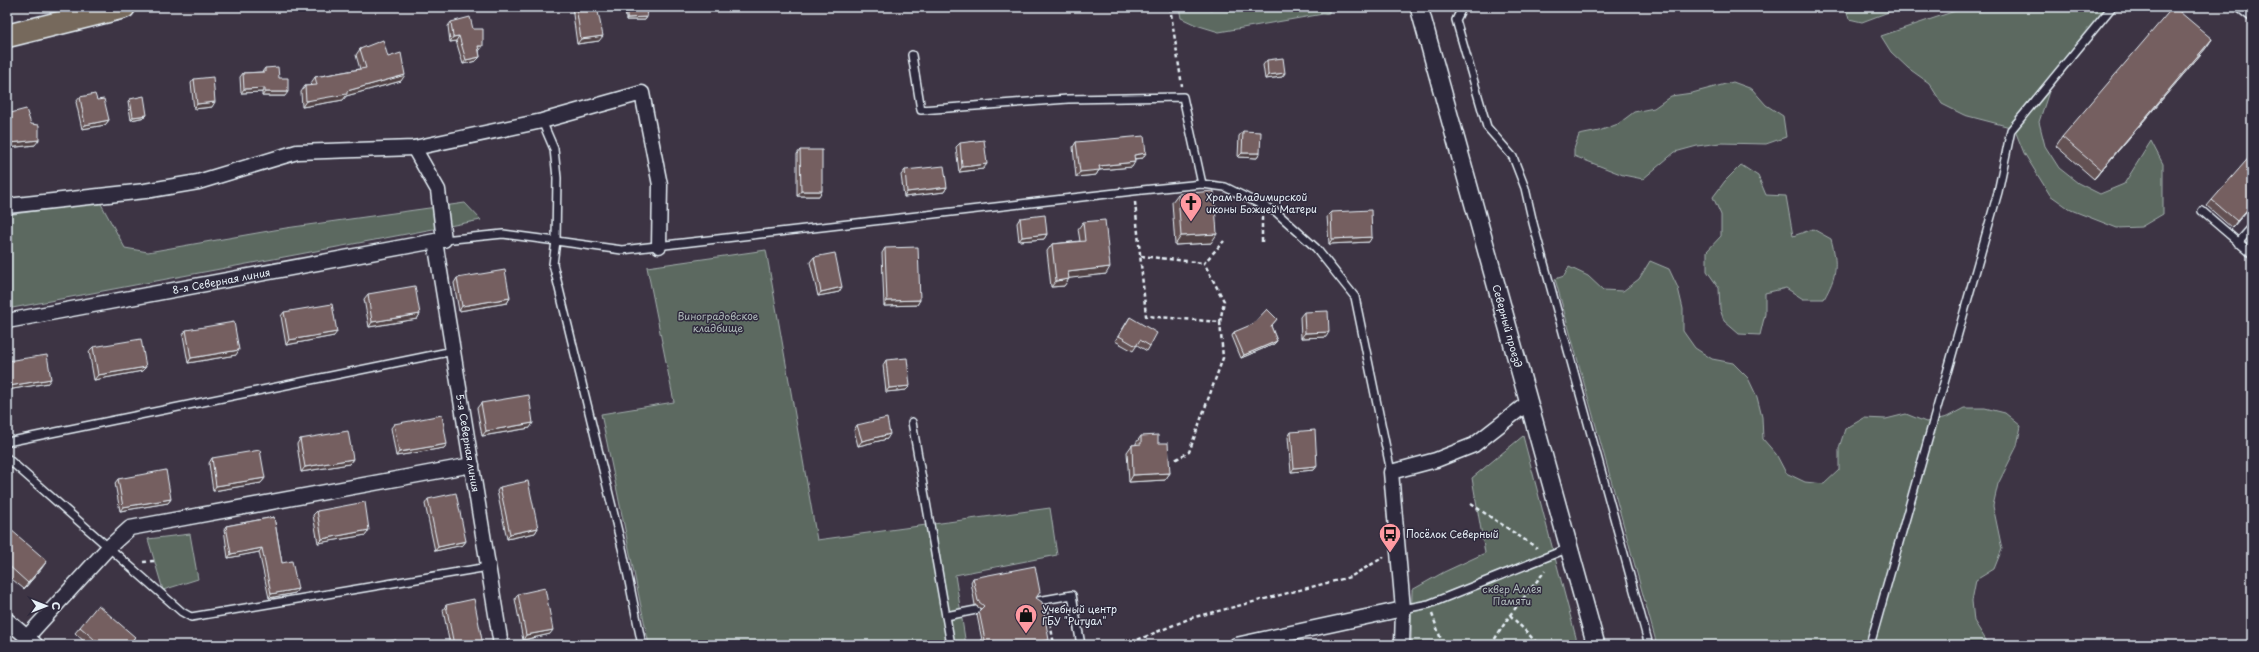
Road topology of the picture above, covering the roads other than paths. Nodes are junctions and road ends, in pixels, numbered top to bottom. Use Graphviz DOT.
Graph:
graph roads {
  1 [pos="124,7"];
  2 [pos="1418,7"];
  3 [pos="1466,7"];
  4 [pos="2112,7"];
  5 [pos="2238,7"];
  6 [pos="2252,18"];
  7 [pos="7,36"];
  8 [pos="912,55"];
  9 [pos="542,121"];
  10 [pos="414,148"];
  11 [pos="1202,184"];
  12 [pos="7,206"];
  13 [pos="2202,211"];
  14 [pos="2252,227"];
  15 [pos="440,240"];
  16 [pos="556,241"];
  17 [pos="2238,243"];
  18 [pos="659,246"];
  19 [pos="2252,254"];
  20 [pos="7,321"];
  21 [pos="453,351"];
  22 [pos="1529,402"];
  23 [pos="912,422"];
  24 [pos="7,442"];
  25 [pos="7,458"];
  26 [pos="472,465"];
  27 [pos="1391,472"];
  28 [pos="109,547"];
  29 [pos="1564,550"];
  30 [pos="488,567"];
  31 [pos="1038,601"];
  32 [pos="1403,609"];
  33 [pos="976,610"];
  34 [pos="946,616"];
  35 [pos="7,620"];
  36 [pos="32,641"];
  37 [pos="501,645"];
  38 [pos="642,645"];
  39 [pos="952,645"];
  40 [pos="1081,645"];
  41 [pos="1236,645"];
  42 [pos="1402,645"];
  43 [pos="1596,645"];
  44 [pos="1649,645"];
  45 [pos="1870,645"];
  1 -- 7 [label="highway"];
  2 -- 22 [label="street, Северный проезд"];
  3 -- 44 [label="lane"];
  4 -- 45 [label="lane"];
  5 -- 6 [label="lane"];
  8 -- 11 [label="lane"];
  9 -- 10 [label="street"];
  9 -- 16 [label="lane"];
  9 -- 18 [label="street"];
  10 -- 12 [label="street"];
  10 -- 15 [label="street, 5-я Северная линия"];
  11 -- 18 [label="lane"];
  11 -- 27 [label="lane"];
  13 -- 17 [label="lane"];
  14 -- 17 [label="lane"];
  15 -- 16 [label="lane"];
  15 -- 20 [label="street, 8-я Северная линия"];
  15 -- 21 [label="street, 5-я Северная линия"];
  16 -- 18 [label="lane"];
  16 -- 38 [label="lane"];
  17 -- 19 [label="lane"];
  21 -- 24 [label="lane"];
  21 -- 26 [label="street, 5-я Северная линия"];
  22 -- 27 [label="street"];
  22 -- 29 [label="street, Северный проезд"];
  23 -- 34 [label="lane"];
  25 -- 28 [label="lane"];
  26 -- 28 [label="street"];
  26 -- 30 [label="street, 5-я Северная линия"];
  27 -- 32 [label="street"];
  28 -- 30 [label="lane"];
  28 -- 36 [label="street"];
  29 -- 32 [label="lane"];
  29 -- 43 [label="street, Северный проезд"];
  30 -- 37 [label="street, 5-я Северная линия"];
  31 -- 40 [label="lane"];
  32 -- 41 [label="street"];
  32 -- 42 [label="street"];
  33 -- 34 [label="lane"];
  34 -- 39 [label="lane"];
  35 -- 36 [label="street"];
}
